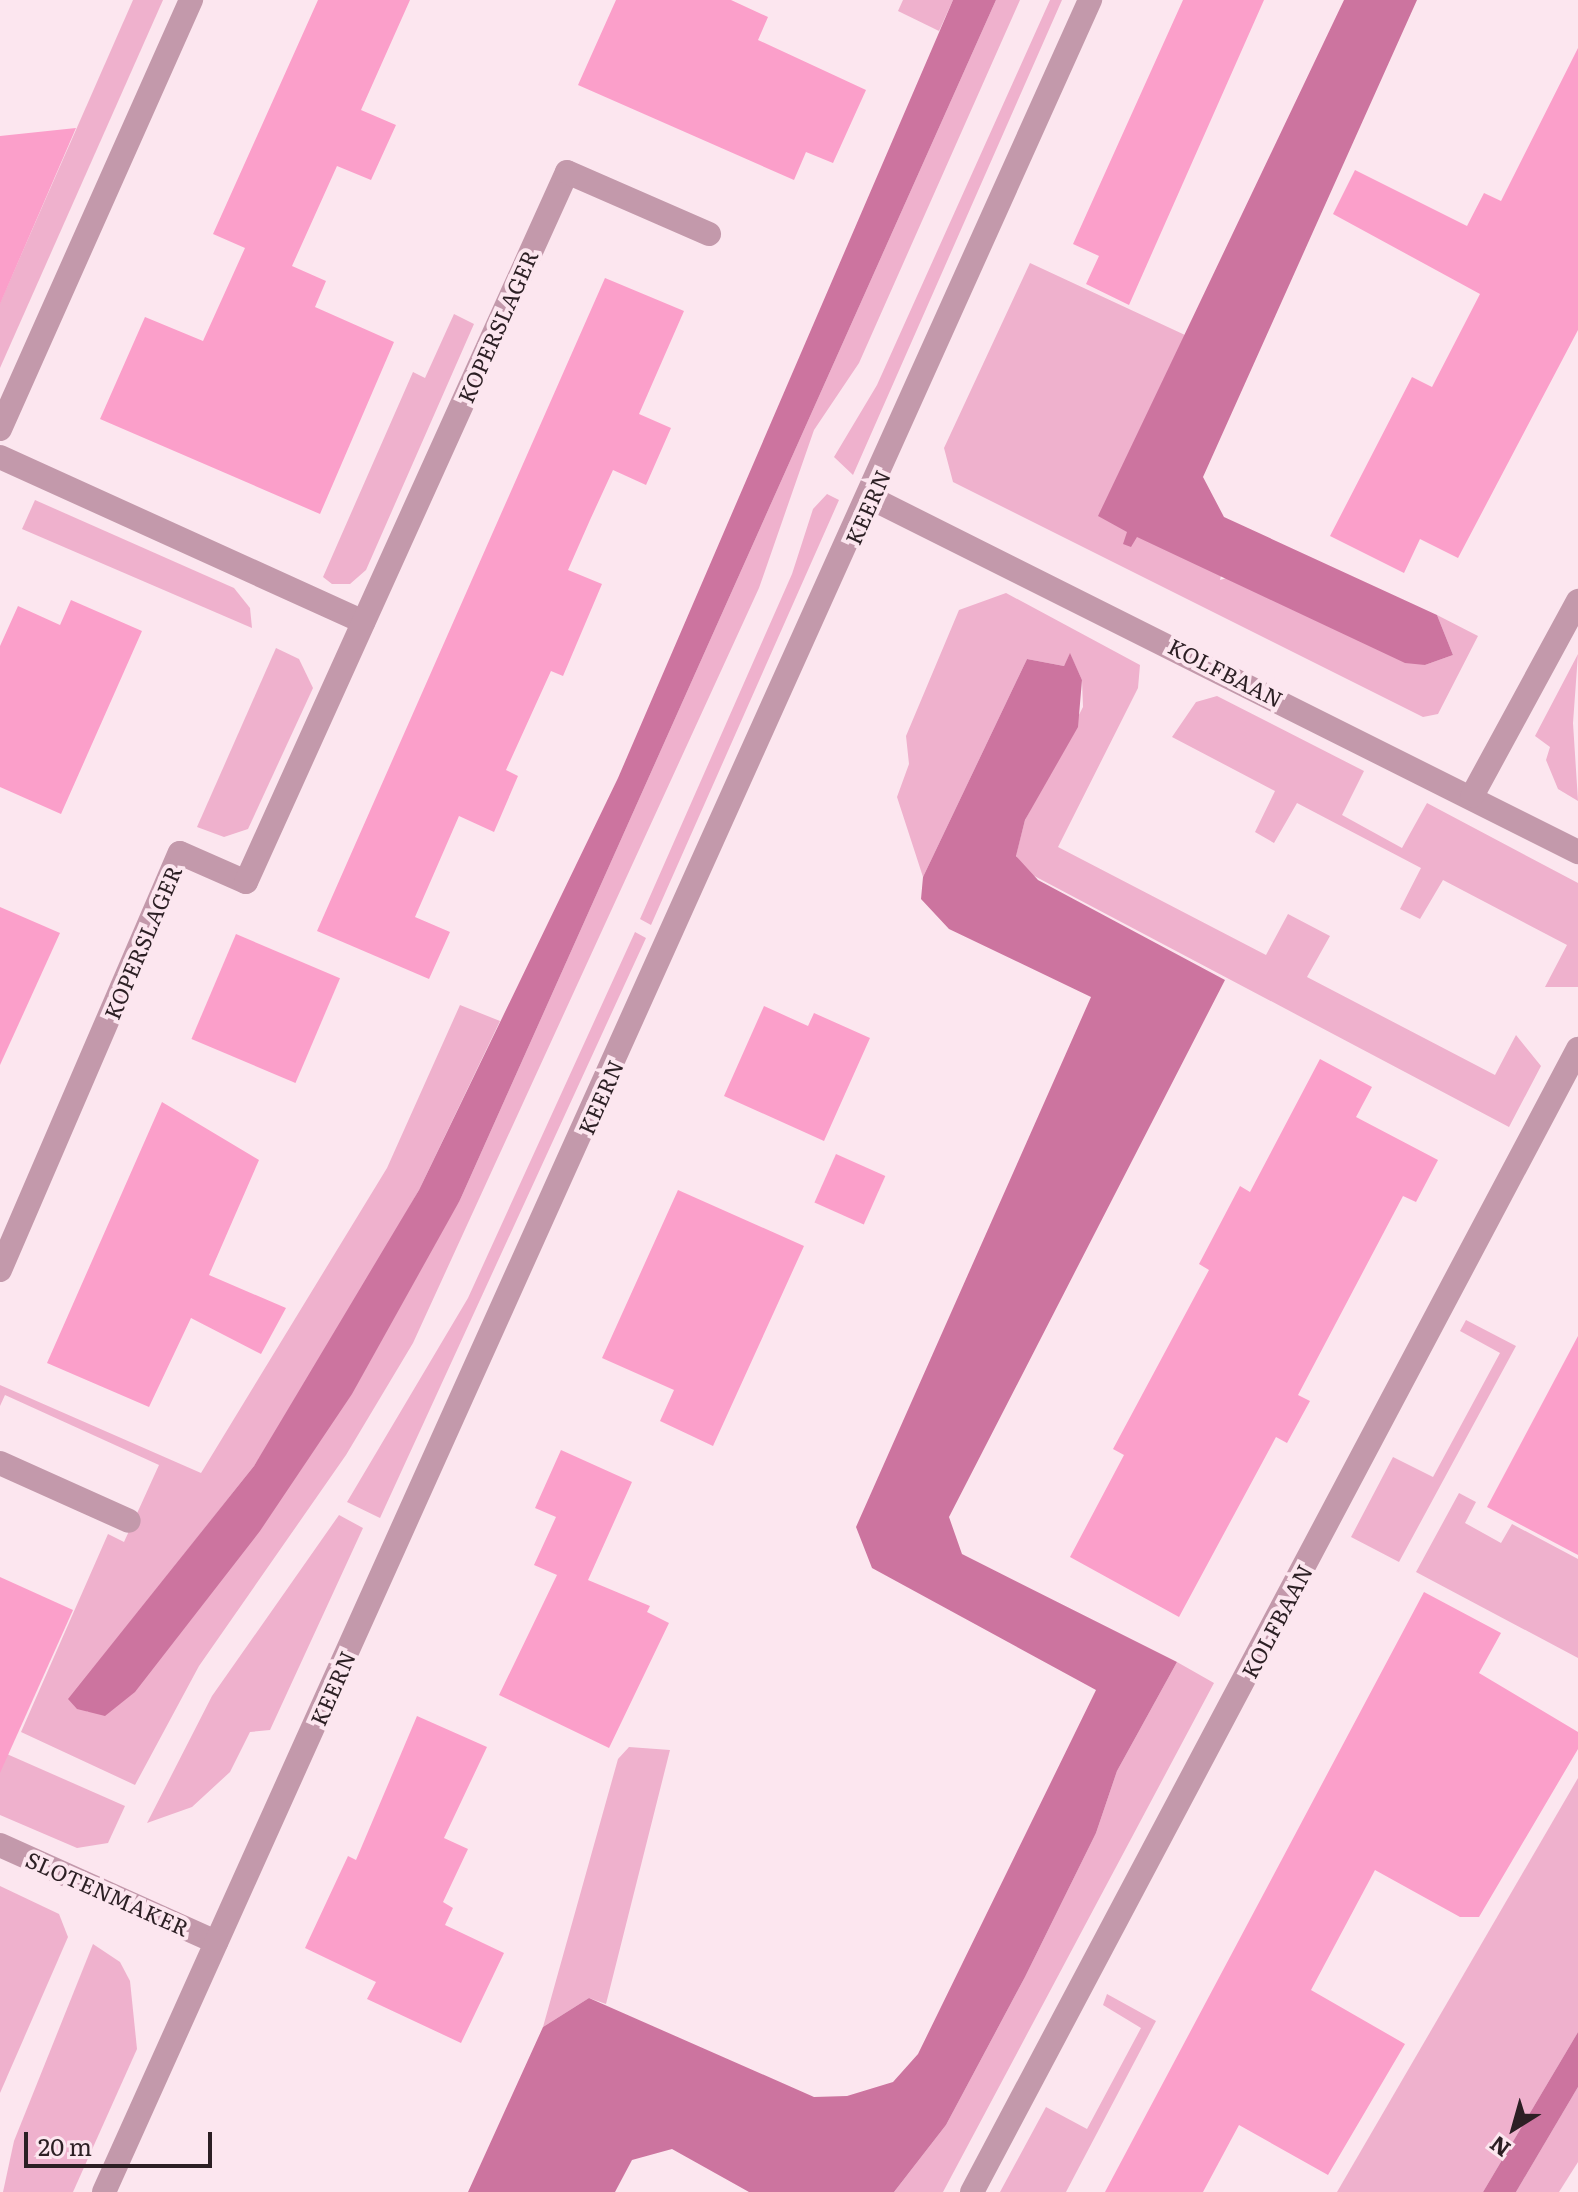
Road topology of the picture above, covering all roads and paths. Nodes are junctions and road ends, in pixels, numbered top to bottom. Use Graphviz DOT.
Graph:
graph roads {
  1 [pos="191,0"];
  2 [pos="1090,0"];
  3 [pos="709,234"];
  4 [pos="0,429"];
  5 [pos="0,457"];
  6 [pos="871,498"];
  7 [pos="1578,601"];
  8 [pos="363,622"];
  9 [pos="1472,796"];
  10 [pos="1578,852"];
  11 [pos="1578,1049"];
  12 [pos="0,1270"];
  13 [pos="0,1463"];
  14 [pos="129,1521"];
  15 [pos="0,1845"];
  16 [pos="216,1942"];
  17 [pos="104,2192"];
  18 [pos="972,2192"];
  1 -- 4 [label="street"];
  2 -- 6 [label="street, KEERN"];
  3 -- 8 [label="street, KOPERSLAGER"];
  5 -- 8 [label="street"];
  6 -- 9 [label="street, KOLFBAAN"];
  6 -- 16 [label="street, KEERN"];
  7 -- 9 [label="street"];
  8 -- 12 [label="street, KOPERSLAGER"];
  9 -- 10 [label="street, KOLFBAAN"];
  11 -- 18 [label="street, KOLFBAAN"];
  13 -- 14 [label="street"];
  15 -- 16 [label="street, SLOTENMAKER"];
  16 -- 17 [label="street, KEERN"];
}
